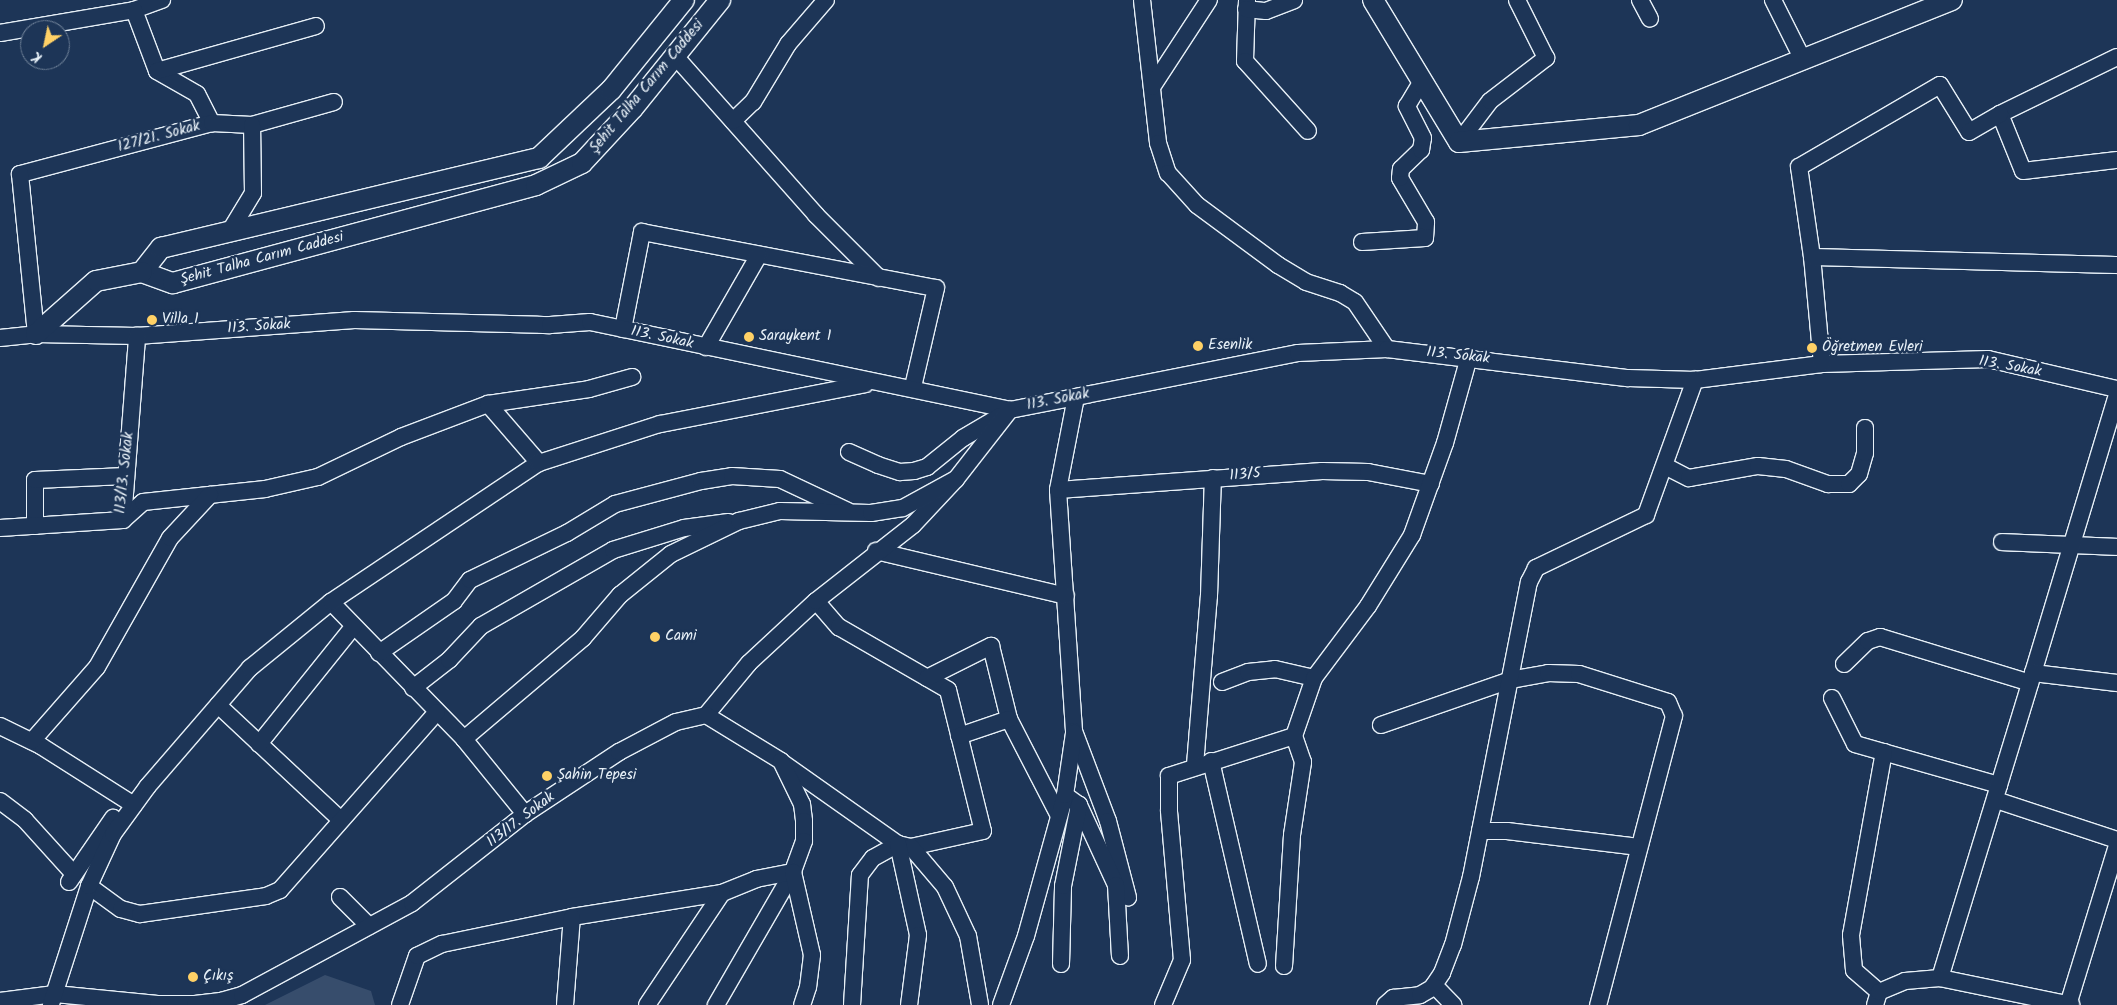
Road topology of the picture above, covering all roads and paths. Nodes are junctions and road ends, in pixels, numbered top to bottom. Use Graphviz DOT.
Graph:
graph roads {
  1 [pos="162,0"];
  2 [pos="684,0"];
  3 [pos="826,0"];
  4 [pos="1142,0"];
  5 [pos="1209,0"];
  6 [pos="1294,0"];
  7 [pos="1373,0"];
  8 [pos="1517,0"];
  9 [pos="1640,0"];
  10 [pos="1773,0"];
  11 [pos="1952,0"];
  12 [pos="718,1"];
  13 [pos="1246,5"];
  14 [pos="134,10"];
  15 [pos="1650,19"];
  16 [pos="316,26"];
  17 [pos="0,33"];
  18 [pos="654,37"];
  19 [pos="675,56"];
  20 [pos="2117,56"];
  21 [pos="1802,60"];
  22 [pos="157,71"];
  23 [pos="1422,81"];
  24 [pos="1152,87"];
  25 [pos="334,102"];
  26 [pos="2000,114"];
  27 [pos="734,121"];
  28 [pos="212,123"];
  29 [pos="252,125"];
  30 [pos="1308,131"];
  31 [pos="1459,142"];
  32 [pos="2117,160"];
  33 [pos="416,187"];
  34 [pos="424,216"];
  35 [pos="230,231"];
  36 [pos="1362,242"];
  37 [pos="759,255"];
  38 [pos="1812,258"];
  39 [pos="2117,265"];
  40 [pos="142,272"];
  41 [pos="879,278"];
  42 [pos="623,329"];
  43 [pos="36,334"];
  44 [pos="137,336"];
  45 [pos="0,338"];
  46 [pos="706,347"];
  47 [pos="1387,349"];
  48 [pos="1469,357"];
  49 [pos="1822,364"];
  50 [pos="632,377"];
  51 [pos="1695,380"];
  52 [pos="873,382"];
  53 [pos="913,388"];
  54 [pos="2117,389"];
  55 [pos="2117,395"];
  56 [pos="1076,397"];
  57 [pos="488,404"];
  58 [pos="1010,410"];
  59 [pos="1865,428"];
  60 [pos="849,452"];
  61 [pos="539,463"];
  62 [pos="1665,466"];
  63 [pos="126,476"];
  64 [pos="1213,478"];
  65 [pos="956,479"];
  66 [pos="1431,484"];
  67 [pos="1058,490"];
  68 [pos="210,495"];
  69 [pos="848,511"];
  70 [pos="123,520"];
  71 [pos="739,521"];
  72 [pos="35,526"];
  73 [pos="0,528"];
  74 [pos="2002,542"];
  75 [pos="2073,545"];
  76 [pos="2117,547"];
  77 [pos="876,551"];
  78 [pos="1066,596"];
  79 [pos="816,601"];
  80 [pos="331,602"];
  81 [pos="354,626"];
  82 [pos="379,653"];
  83 [pos="1844,664"];
  84 [pos="927,678"];
  85 [pos="1314,678"];
  86 [pos="2031,678"];
  87 [pos="1510,680"];
  88 [pos="1222,682"];
  89 [pos="2117,683"];
  90 [pos="413,688"];
  91 [pos="1832,698"];
  92 [pos="218,705"];
  93 [pos="437,712"];
  94 [pos="706,715"];
  95 [pos="1009,719"];
  96 [pos="1381,725"];
  97 [pos="0,726"];
  98 [pos="1074,731"];
  99 [pos="959,736"];
  100 [pos="1294,736"];
  101 [pos="464,739"];
  102 [pos="32,742"];
  103 [pos="259,744"];
  104 [pos="1884,752"];
  105 [pos="781,761"];
  106 [pos="1203,763"];
  107 [pos="1998,792"];
  108 [pos="1065,795"];
  109 [pos="0,801"];
  110 [pos="131,802"];
  111 [pos="1079,805"];
  112 [pos="526,814"];
  113 [pos="1059,816"];
  114 [pos="340,819"];
  115 [pos="1480,832"];
  116 [pos="2117,840"];
  117 [pos="905,846"];
  118 [pos="2117,846"];
  119 [pos="1639,847"];
  120 [pos="792,872"];
  121 [pos="89,886"];
  122 [pos="722,893"];
  123 [pos="340,897"];
  124 [pos="1128,897"];
  125 [pos="572,917"];
  126 [pos="369,926"];
  127 [pos="1120,956"];
  128 [pos="1061,964"];
  129 [pos="1258,964"];
  130 [pos="1284,966"];
  131 [pos="1940,978"];
  132 [pos="1434,985"];
  133 [pos="1877,998"];
  134 [pos="53,1000"];
  135 [pos="0,1001"];
  136 [pos="400,1005"];
  137 [pos="565,1005"];
  138 [pos="647,1005"];
  139 [pos="716,1005"];
  140 [pos="802,1005"];
  141 [pos="852,1005"];
  142 [pos="909,1005"];
  143 [pos="980,1005"];
  144 [pos="1001,1005"];
  145 [pos="1163,1005"];
  146 [pos="1385,1005"];
  147 [pos="1453,1005"];
  148 [pos="1598,1005"];
  149 [pos="2069,1005"];
  1 -- 14 [label="street"];
  2 -- 18 [label="street, Şehit Talha Carım Caddesi"];
  3 -- 27 [label="street"];
  4 -- 24 [label="street"];
  5 -- 24 [label="street"];
  6 -- 13 [label="street"];
  7 -- 23 [label="street"];
  8 -- 31 [label="street"];
  9 -- 15 [label="street"];
  10 -- 21 [label="street"];
  11 -- 21 [label="street"];
  12 -- 19 [label="street, Şehit Talha Carım Caddesi"];
  13 -- 30 [label="street"];
  14 -- 17 [label="street"];
  14 -- 22 [label="street"];
  16 -- 22 [label="street"];
  18 -- 19 [label="street"];
  18 -- 33 [label="street, Şehit Talha Carım Caddesi"];
  19 -- 27 [label="street"];
  19 -- 34 [label="street, Şehit Talha Carım Caddesi"];
  20 -- 26 [label="street"];
  21 -- 31 [label="street"];
  22 -- 28 [label="street, 127/21. Sokak"];
  23 -- 31 [label="street"];
  23 -- 36 [label="street"];
  24 -- 47 [label="street"];
  25 -- 29 [label="street"];
  26 -- 32 [label="street"];
  26 -- 38 [label="street"];
  27 -- 41 [label="street"];
  28 -- 29 [label="street"];
  28 -- 43 [label="street, 127/21. Sokak"];
  29 -- 35 [label="street"];
  33 -- 34 [label="street"];
  33 -- 35 [label="street, Şehit Talha Carım Caddesi"];
  34 -- 40 [label="street, Şehit Talha Carım Caddesi"];
  35 -- 40 [label="street, Şehit Talha Carım Caddesi"];
  37 -- 41 [label="street"];
  37 -- 42 [label="street"];
  37 -- 46 [label="street"];
  38 -- 39 [label="street"];
  38 -- 49 [label="street"];
  40 -- 43 [label="street"];
  41 -- 53 [label="street"];
  42 -- 44 [label="street, 113. Sokak"];
  42 -- 46 [label="street, 113. Sokak"];
  43 -- 44 [label="street, 113. Sokak"];
  43 -- 45 [label="street, 113. Sokak"];
  44 -- 63 [label="street, 113/13. Sokak"];
  46 -- 52 [label="street, 113. Sokak"];
  47 -- 48 [label="street, 113. Sokak"];
  47 -- 56 [label="street, 113. Sokak"];
  48 -- 51 [label="street, 113. Sokak"];
  48 -- 66 [label="street"];
  49 -- 51 [label="street, 113. Sokak"];
  49 -- 54 [label="street, 113. Sokak"];
  50 -- 57 [label="street"];
  51 -- 62 [label="street"];
  52 -- 53 [label="street, 113. Sokak"];
  52 -- 61 [label="street"];
  53 -- 58 [label="street, 113. Sokak"];
  55 -- 75 [label="street"];
  56 -- 58 [label="street, 113. Sokak"];
  56 -- 67 [label="street"];
  57 -- 61 [label="street"];
  57 -- 68 [label="street"];
  58 -- 60 [label="street"];
  58 -- 65 [label="street"];
  59 -- 62 [label="street"];
  61 -- 80 [label="street"];
  62 -- 87 [label="street"];
  63 -- 70 [label="street, 113/13. Sokak"];
  63 -- 72 [label="street"];
  64 -- 66 [label="street, 113/5"];
  64 -- 67 [label="street, 113/5"];
  64 -- 106 [label="street"];
  65 -- 69 [label="street"];
  65 -- 77 [label="street"];
  66 -- 85 [label="street"];
  67 -- 78 [label="street"];
  68 -- 70 [label="street"];
  68 -- 102 [label="street"];
  69 -- 71 [label="street"];
  69 -- 82 [label="street"];
  70 -- 72 [label="street, 113/13. Sokak"];
  71 -- 90 [label="street"];
  71 -- 101 [label="street"];
  72 -- 73 [label="street, 113/13. Sokak"];
  74 -- 75 [label="street"];
  75 -- 76 [label="street"];
  75 -- 86 [label="street"];
  77 -- 78 [label="street"];
  77 -- 79 [label="street"];
  78 -- 98 [label="street"];
  79 -- 84 [label="street"];
  79 -- 94 [label="street"];
  80 -- 81 [label="street"];
  80 -- 92 [label="street"];
  81 -- 82 [label="street"];
  81 -- 103 [label="street"];
  82 -- 90 [label="street"];
  83 -- 86 [label="street"];
  84 -- 95 [label="street"];
  84 -- 99 [label="street"];
  85 -- 88 [label="street"];
  85 -- 100 [label="street"];
  86 -- 89 [label="street"];
  86 -- 107 [label="street"];
  87 -- 96 [label="street"];
  87 -- 115 [label="street"];
  87 -- 119 [label="street"];
  90 -- 93 [label="street"];
  91 -- 104 [label="street"];
  92 -- 103 [label="street"];
  92 -- 110 [label="street"];
  93 -- 101 [label="street"];
  93 -- 114 [label="street"];
  94 -- 105 [label="street"];
  94 -- 112 [label="street, 113/17. Sokak"];
  95 -- 99 [label="street"];
  95 -- 113 [label="street"];
  97 -- 102 [label="street"];
  98 -- 108 [label="street"];
  98 -- 124 [label="street"];
  99 -- 117 [label="street"];
  100 -- 106 [label="street"];
  100 -- 130 [label="street"];
  101 -- 112 [label="street"];
  102 -- 110 [label="street"];
  103 -- 114 [label="street"];
  104 -- 107 [label="street"];
  104 -- 133 [label="street"];
  105 -- 117 [label="street"];
  105 -- 120 [label="street"];
  106 -- 129 [label="street"];
  106 -- 145 [label="street"];
  107 -- 116 [label="street"];
  107 -- 131 [label="street"];
  108 -- 111 [label="street"];
  108 -- 113 [label="street"];
  109 -- 110 [label="street"];
  110 -- 121 [label="street"];
  111 -- 127 [label="street"];
  111 -- 128 [label="street"];
  112 -- 126 [label="street, 113/17. Sokak"];
  113 -- 144 [label="street"];
  114 -- 121 [label="street"];
  115 -- 119 [label="street"];
  115 -- 132 [label="street"];
  117 -- 141 [label="street"];
  117 -- 142 [label="street"];
  117 -- 143 [label="street"];
  118 -- 149 [label="street"];
  119 -- 148 [label="street"];
  120 -- 122 [label="street"];
  120 -- 139 [label="street"];
  120 -- 140 [label="street"];
  121 -- 134 [label="street"];
  122 -- 125 [label="street"];
  122 -- 138 [label="street"];
  123 -- 126 [label="street"];
  125 -- 136 [label="street"];
  125 -- 137 [label="street"];
  126 -- 134 [label="street, 113/17. Sokak"];
  131 -- 133 [label="street"];
  131 -- 149 [label="street"];
  132 -- 146 [label="street"];
  132 -- 147 [label="street"];
  134 -- 135 [label="street, 113/17. Sokak"];
}
